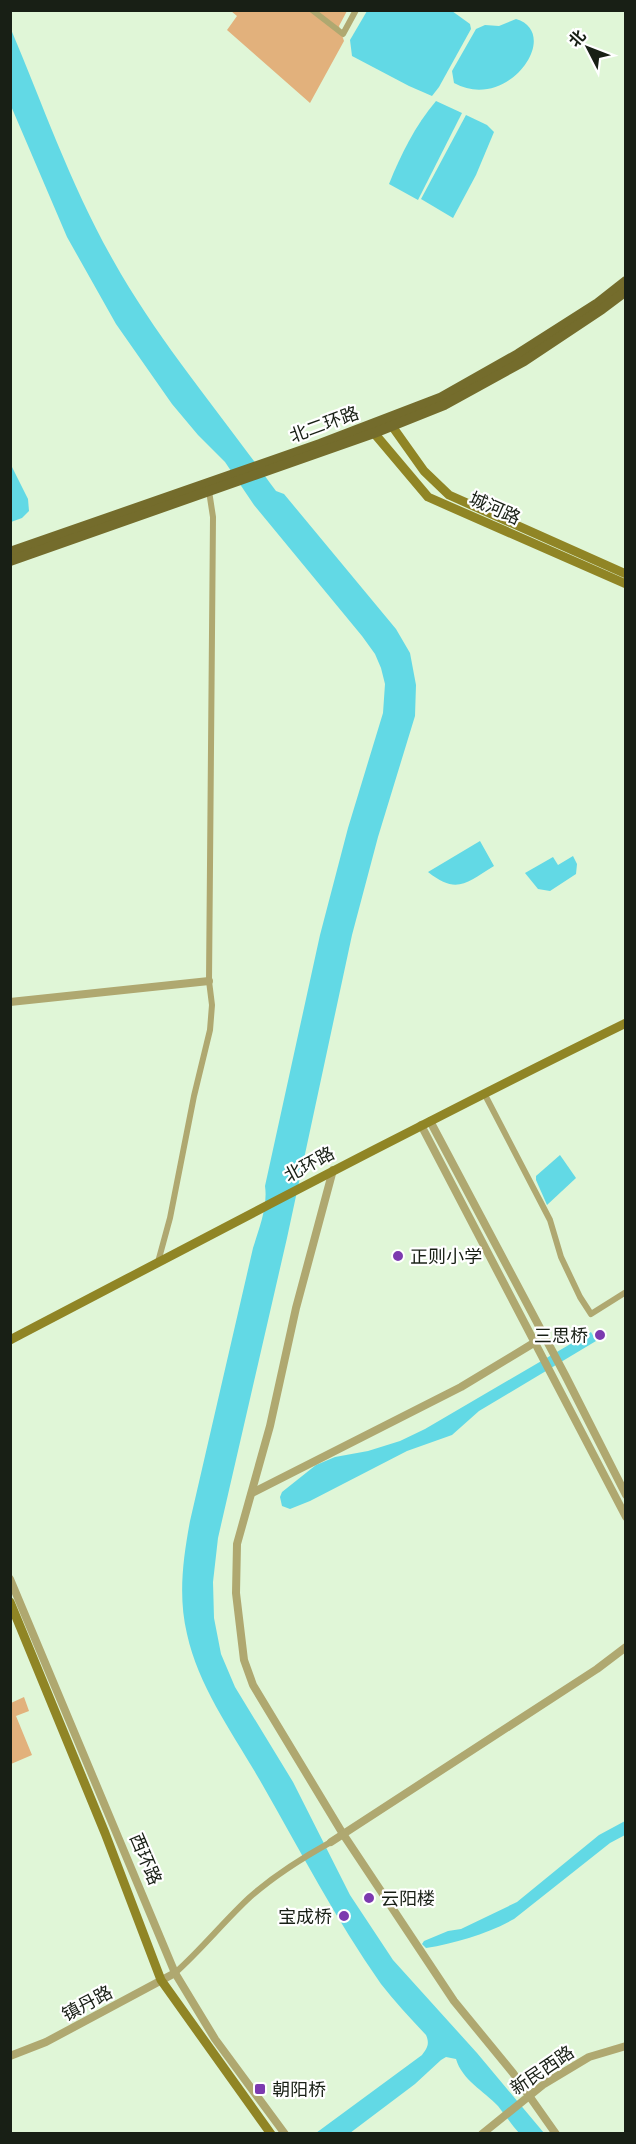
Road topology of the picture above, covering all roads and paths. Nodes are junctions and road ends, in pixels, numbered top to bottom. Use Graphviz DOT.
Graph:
graph roads {
  1 [pos="312,10"];
  2 [pos="356,10"];
  3 [pos="626,281"];
  4 [pos="626,291"];
  5 [pos="392,426"];
  6 [pos="374,433"];
  7 [pos="269,466"];
  8 [pos="220,483"];
  9 [pos="209,491"];
  10 [pos="10,552"];
  11 [pos="10,561"];
  12 [pos="626,574"];
  13 [pos="626,584"];
  14 [pos="209,981"];
  15 [pos="10,1002"];
  16 [pos="626,1023"];
  17 [pos="484,1093"];
  18 [pos="425,1123"];
  19 [pos="333,1170"];
  20 [pos="158,1263"];
  21 [pos="626,1292"];
  22 [pos="544,1336"];
  23 [pos="10,1340"];
  24 [pos="535,1342"];
  25 [pos="252,1492"];
  26 [pos="626,1495"];
  27 [pos="626,1517"];
  28 [pos="10,1579"];
  29 [pos="10,1602"];
  30 [pos="626,1647"];
  31 [pos="343,1834"];
  32 [pos="331,1842"];
  33 [pos="175,1973"];
  34 [pos="161,1980"];
  35 [pos="626,2046"];
  36 [pos="10,2056"];
  37 [pos="527,2097"];
  38 [pos="277,2123"];
  39 [pos="269,2133"];
  40 [pos="285,2133"];
  41 [pos="482,2133"];
  42 [pos="556,2133"];
  1 -- 2 [label="street"];
  3 -- 7 [label="main road, 北二环路"];
  4 -- 5 [label="main road, 北二环路"];
  5 -- 6 [label="main road, 北二环路"];
  5 -- 12 [label="main road, 城河路"];
  6 -- 7 [label="main road, 北二环路"];
  6 -- 13 [label="main road, 城河路"];
  7 -- 8 [label="main road, 北二环路"];
  8 -- 9 [label="main road, 北二环路"];
  8 -- 10 [label="main road, 北二环路"];
  9 -- 11 [label="main road, 北二环路"];
  9 -- 14 [label="street"];
  14 -- 15 [label="street"];
  14 -- 20 [label="street"];
  16 -- 17 [label="main road, 北环路"];
  17 -- 18 [label="main road, 北环路"];
  17 -- 21 [label="street"];
  18 -- 19 [label="main road, 北环路"];
  18 -- 22 [label="street"];
  18 -- 24 [label="street"];
  19 -- 20 [label="main road, 北环路"];
  19 -- 25 [label="street"];
  20 -- 23 [label="main road, 北环路"];
  22 -- 24 [label="street"];
  22 -- 26 [label="street"];
  24 -- 25 [label="street"];
  24 -- 27 [label="street"];
  25 -- 31 [label="street"];
  28 -- 33 [label="street, 西环路"];
  29 -- 34 [label="main road, 西环路"];
  30 -- 31 [label="street"];
  31 -- 32 [label="street"];
  31 -- 37 [label="street"];
  32 -- 33 [label="street"];
  33 -- 34 [label="street, 镇丹路"];
  33 -- 38 [label="street, 西环路"];
  34 -- 36 [label="street, 镇丹路"];
  34 -- 39 [label="main road, 西环路"];
  35 -- 37 [label="street, 新民西路"];
  37 -- 41 [label="street, 新民西路"];
  37 -- 42 [label="street"];
  38 -- 39 [label="main road"];
  38 -- 40 [label="street, 西环路"];
}
